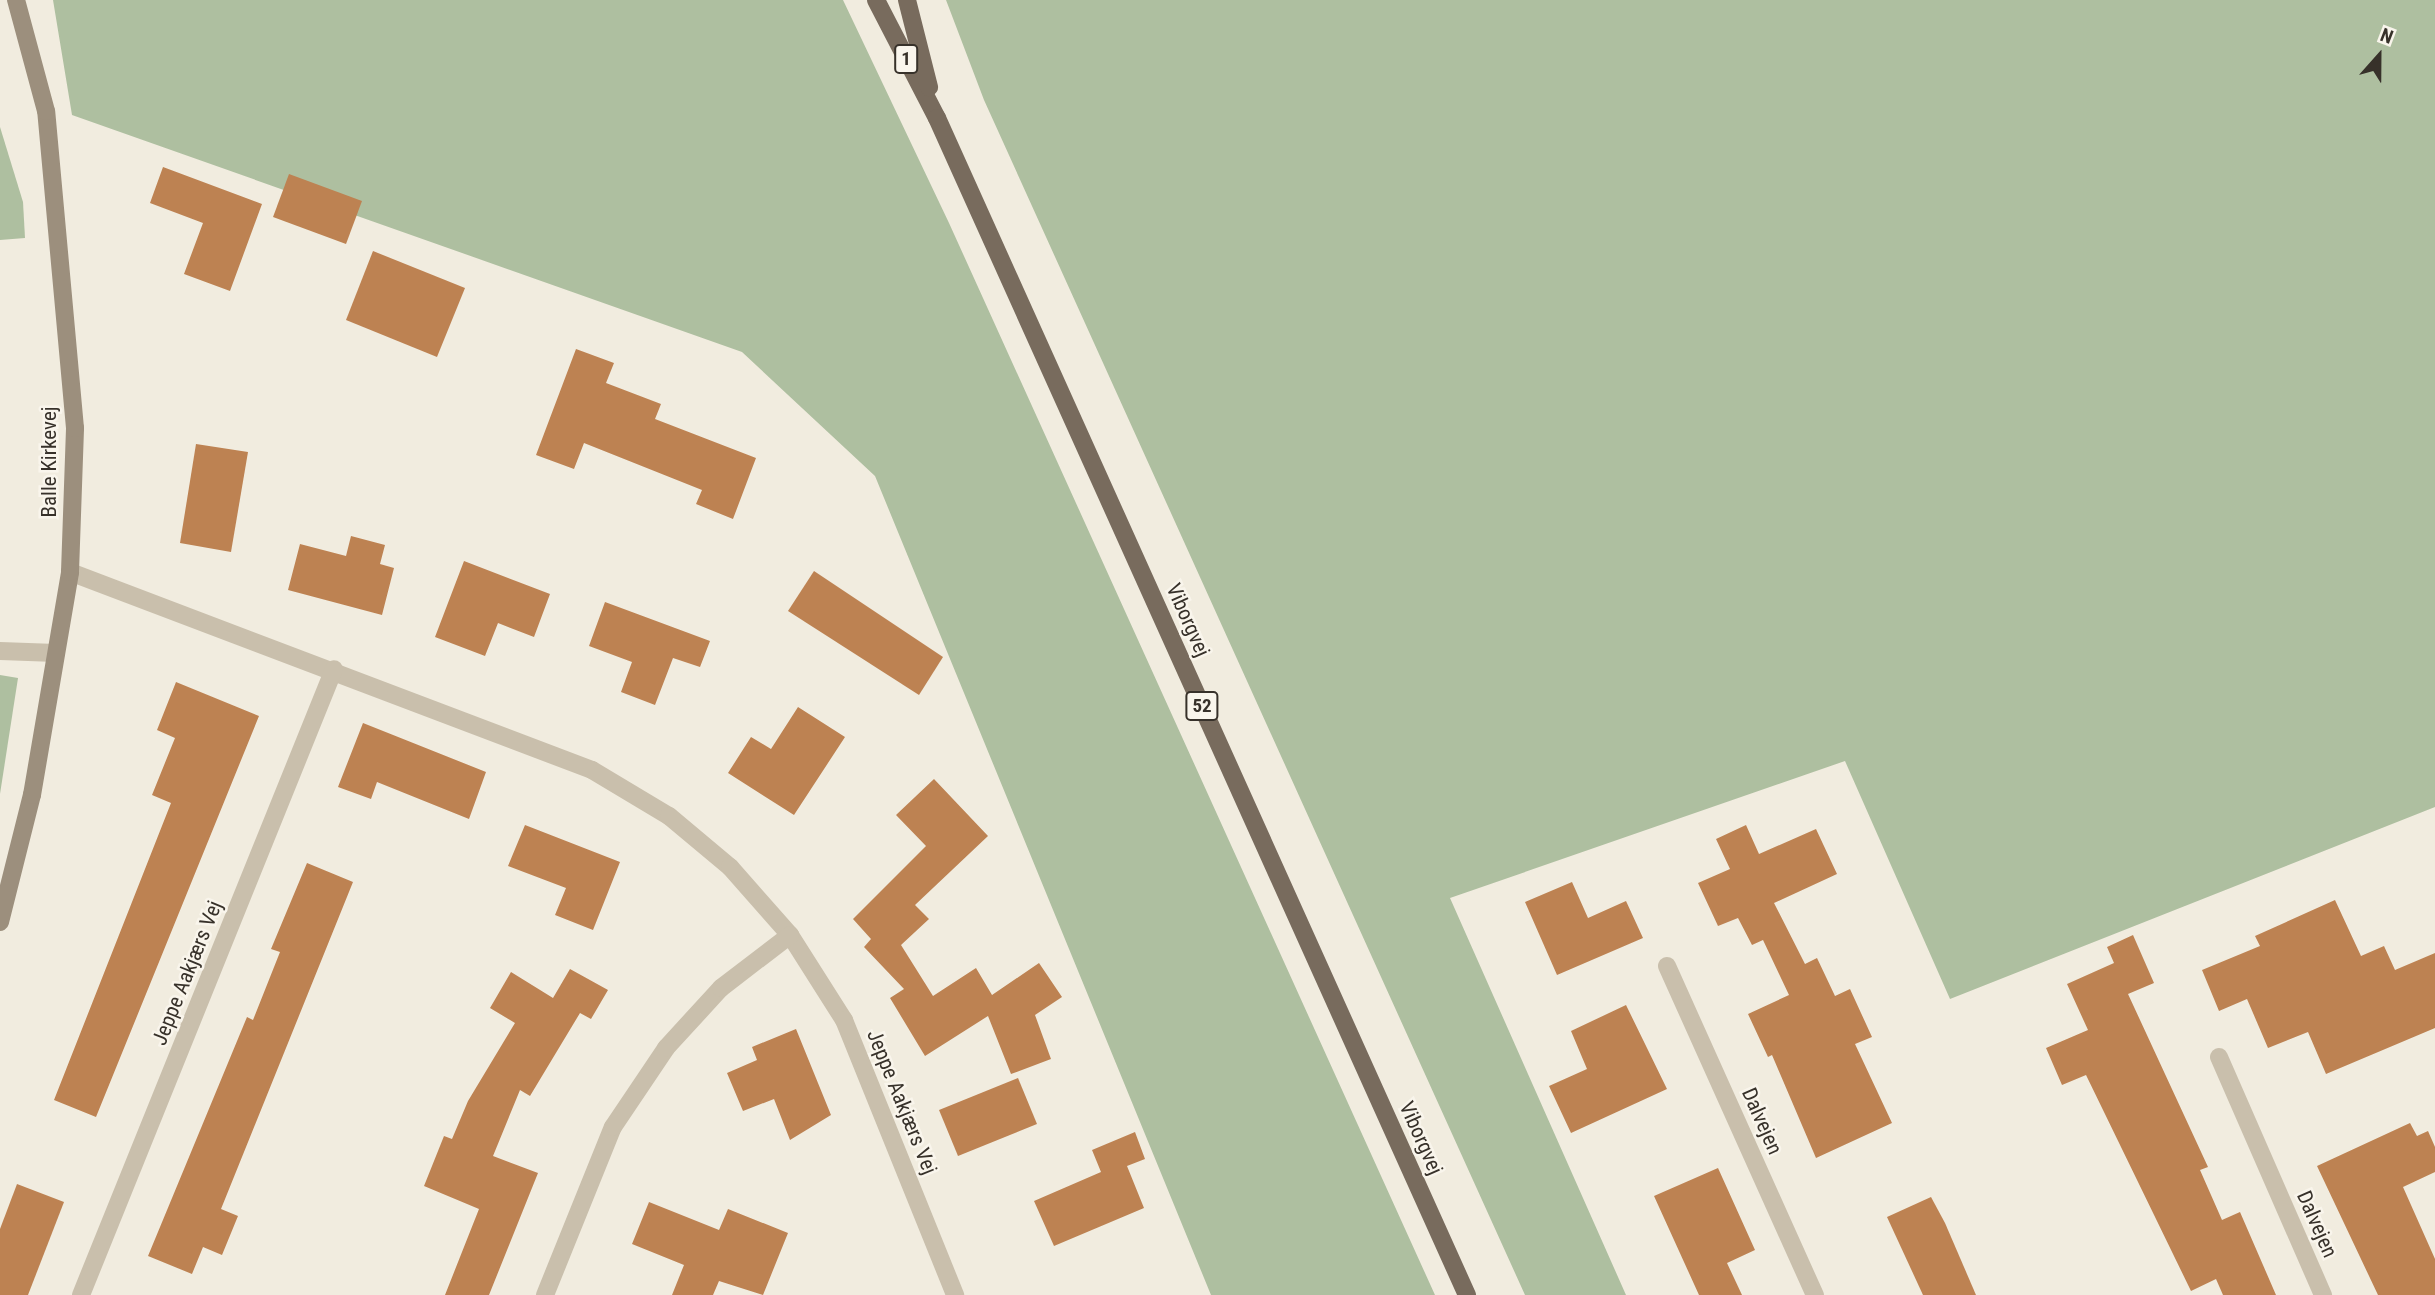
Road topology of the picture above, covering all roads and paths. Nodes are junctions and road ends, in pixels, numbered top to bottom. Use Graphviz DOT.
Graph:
graph roads {
  1 [pos="16,0"];
  2 [pos="876,0"];
  3 [pos="907,0"];
  4 [pos="937,118"];
  5 [pos="70,572"];
  6 [pos="0,651"];
  7 [pos="56,653"];
  8 [pos="334,669"];
  9 [pos="0,922"];
  10 [pos="790,934"];
  11 [pos="1667,966"];
  12 [pos="2219,1057"];
  13 [pos="82,1295"];
  14 [pos="545,1295"];
  15 [pos="955,1295"];
  16 [pos="1467,1295"];
  17 [pos="1815,1295"];
  18 [pos="2323,1295"];
  1 -- 5 [label="street, Balle Kirkevej"];
  2 -- 4 [label="main road, Viborgvej / 1"];
  3 -- 4 [label="main road, Viborgvej / 1"];
  4 -- 16 [label="main road, Viborgvej / 52"];
  5 -- 7 [label="street, Balle Kirkevej"];
  5 -- 8 [label="street, Jeppe Aakjærs Vej"];
  6 -- 7 [label="street"];
  7 -- 9 [label="street, Balle Kirkevej"];
  8 -- 10 [label="street, Jeppe Aakjærs Vej"];
  8 -- 13 [label="street, Jeppe Aakjærs Vej"];
  10 -- 14 [label="street"];
  10 -- 15 [label="street, Jeppe Aakjærs Vej"];
  11 -- 17 [label="street, Dalvejen"];
  12 -- 18 [label="street, Dalvejen"];
}
